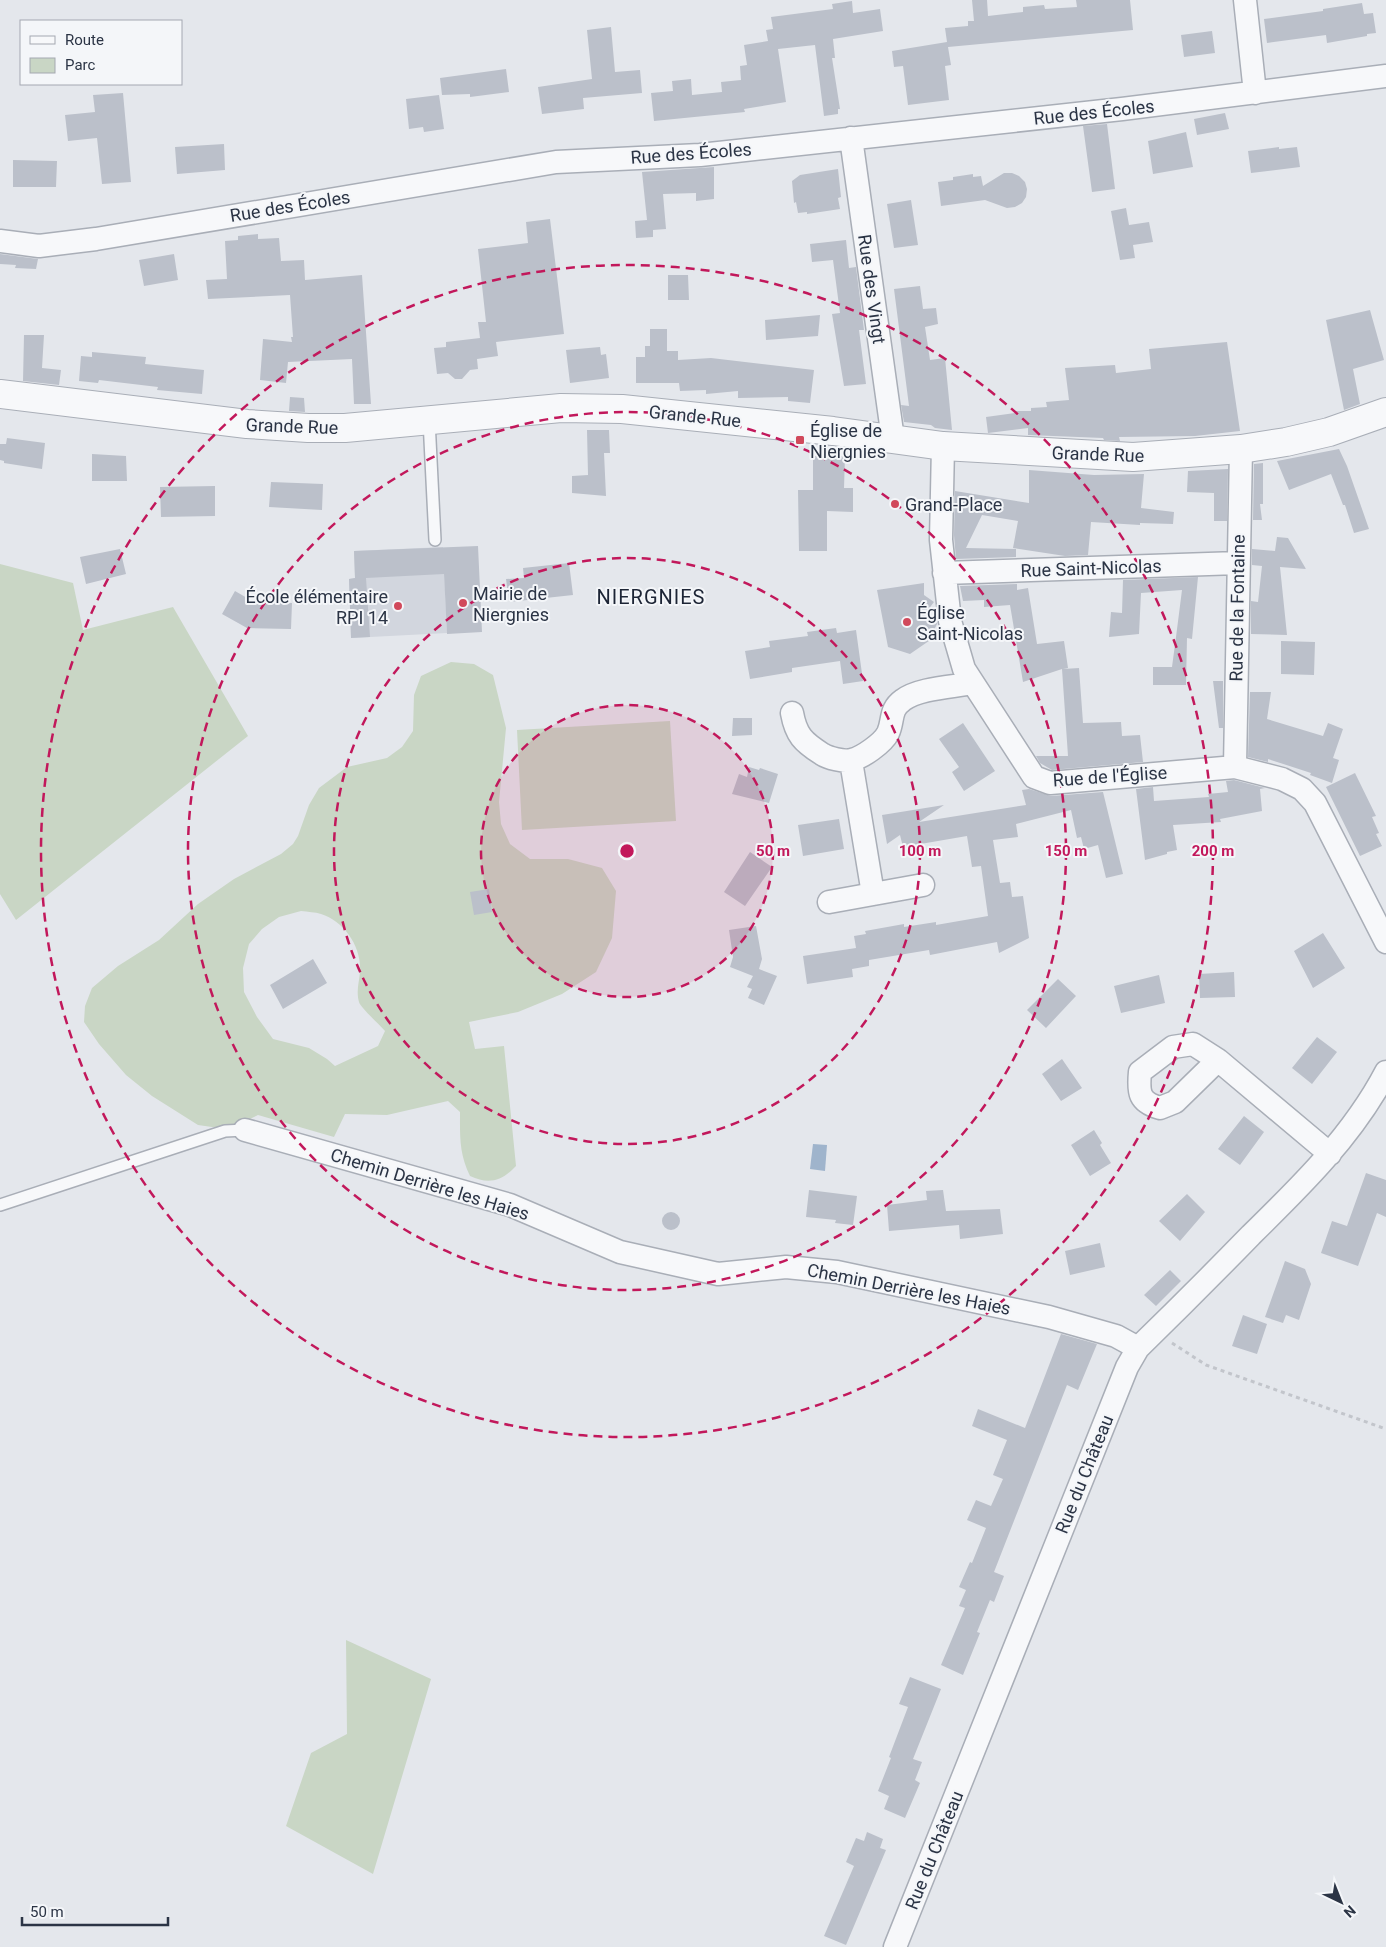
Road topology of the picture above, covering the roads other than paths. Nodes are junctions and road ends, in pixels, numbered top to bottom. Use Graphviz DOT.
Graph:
graph roads {
  1 [pos="1245,0"];
  2 [pos="1386,76"];
  3 [pos="1255,93"];
  4 [pos="851,138"];
  5 [pos="0,241"];
  6 [pos="0,394"];
  7 [pos="1386,412"];
  8 [pos="429,420"];
  9 [pos="893,439"];
  10 [pos="944,446"];
  11 [pos="1241,449"];
  12 [pos="435,540"];
  13 [pos="1238,563"];
  14 [pos="944,573"];
  15 [pos="973,683"];
  16 [pos="792,713"];
  17 [pos="851,761"];
  18 [pos="1235,767"];
  19 [pos="923,885"];
  20 [pos="873,894"];
  21 [pos="829,902"];
  22 [pos="1386,942"];
  23 [pos="1218,1060"];
  24 [pos="1386,1072"];
  25 [pos="245,1130"];
  26 [pos="1330,1154"];
  27 [pos="0,1205"];
  28 [pos="1138,1348"];
  29 [pos="895,1947"];
  1 -- 3 [label="street"];
  2 -- 3 [label="street, Rue des Écoles"];
  3 -- 4 [label="street, Rue des Écoles"];
  4 -- 5 [label="street, Rue des Écoles"];
  4 -- 9 [label="street, Rue des Vingt"];
  6 -- 8 [label="street, Grande Rue"];
  7 -- 11 [label="street, Grande Rue"];
  8 -- 9 [label="street, Grande Rue"];
  8 -- 12 [label="lane"];
  9 -- 10 [label="street, Grande Rue"];
  10 -- 11 [label="street, Grande Rue"];
  10 -- 14 [label="street, Rue de l'Église"];
  11 -- 13 [label="street, Rue de la Fontaine"];
  13 -- 14 [label="street, Rue Saint-Nicolas"];
  13 -- 18 [label="street, Rue de la Fontaine"];
  14 -- 15 [label="street, Rue de l'Église"];
  15 -- 17 [label="street"];
  15 -- 18 [label="street, Rue de l'Église"];
  16 -- 17 [label="street"];
  17 -- 20 [label="street"];
  18 -- 22 [label="street, Rue de l'Église"];
  19 -- 20 [label="street"];
  20 -- 21 [label="street"];
  23 -- 26 [label="street"];
  24 -- 26 [label="street, Rue du Château"];
  25 -- 27 [label="lane"];
  25 -- 28 [label="street, Chemin Derrière les Haies"];
  26 -- 28 [label="street, Rue du Château"];
  28 -- 29 [label="street, Rue du Château"];
}
